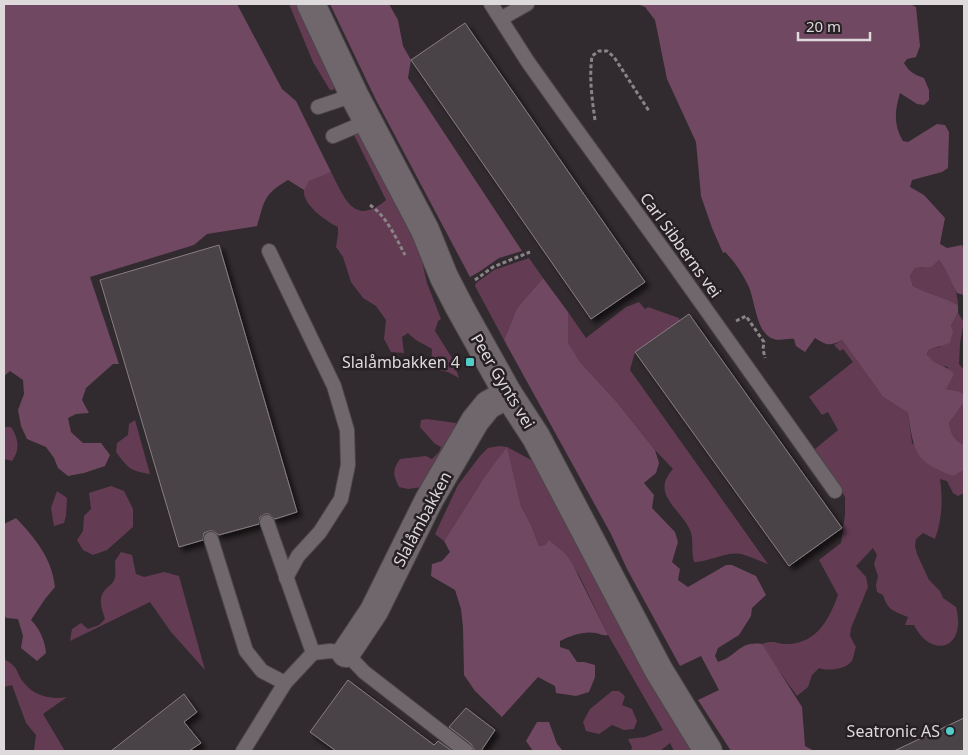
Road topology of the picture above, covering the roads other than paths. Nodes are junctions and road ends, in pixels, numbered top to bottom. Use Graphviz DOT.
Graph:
graph roads {
  1 [pos="311,4"];
  2 [pos="491,4"];
  3 [pos="527,4"];
  4 [pos="502,18"];
  5 [pos="354,95"];
  6 [pos="318,107"];
  7 [pos="368,121"];
  8 [pos="333,136"];
  9 [pos="269,252"];
  10 [pos="508,394"];
  11 [pos="835,491"];
  12 [pos="266,522"];
  13 [pos="211,539"];
  14 [pos="286,578"];
  15 [pos="313,653"];
  16 [pos="346,653"];
  17 [pos="285,683"];
  18 [pos="243,751"];
  19 [pos="466,751"];
  20 [pos="708,751"];
  1 -- 5 [label="street, Peer Gynts vei"];
  2 -- 4 [label="lane, Carl Sibberns vei"];
  3 -- 4 [label="lane"];
  4 -- 11 [label="lane, Carl Sibberns vei"];
  5 -- 6 [label="lane"];
  5 -- 7 [label="street, Peer Gynts vei"];
  7 -- 8 [label="lane"];
  7 -- 10 [label="street, Peer Gynts vei"];
  9 -- 14 [label="lane"];
  10 -- 16 [label="street, Slalåmbakken"];
  10 -- 20 [label="street, Peer Gynts vei"];
  12 -- 14 [label="lane"];
  13 -- 17 [label="lane"];
  14 -- 15 [label="lane"];
  15 -- 16 [label="lane"];
  15 -- 17 [label="lane"];
  16 -- 19 [label="lane"];
  17 -- 18 [label="lane"];
}
